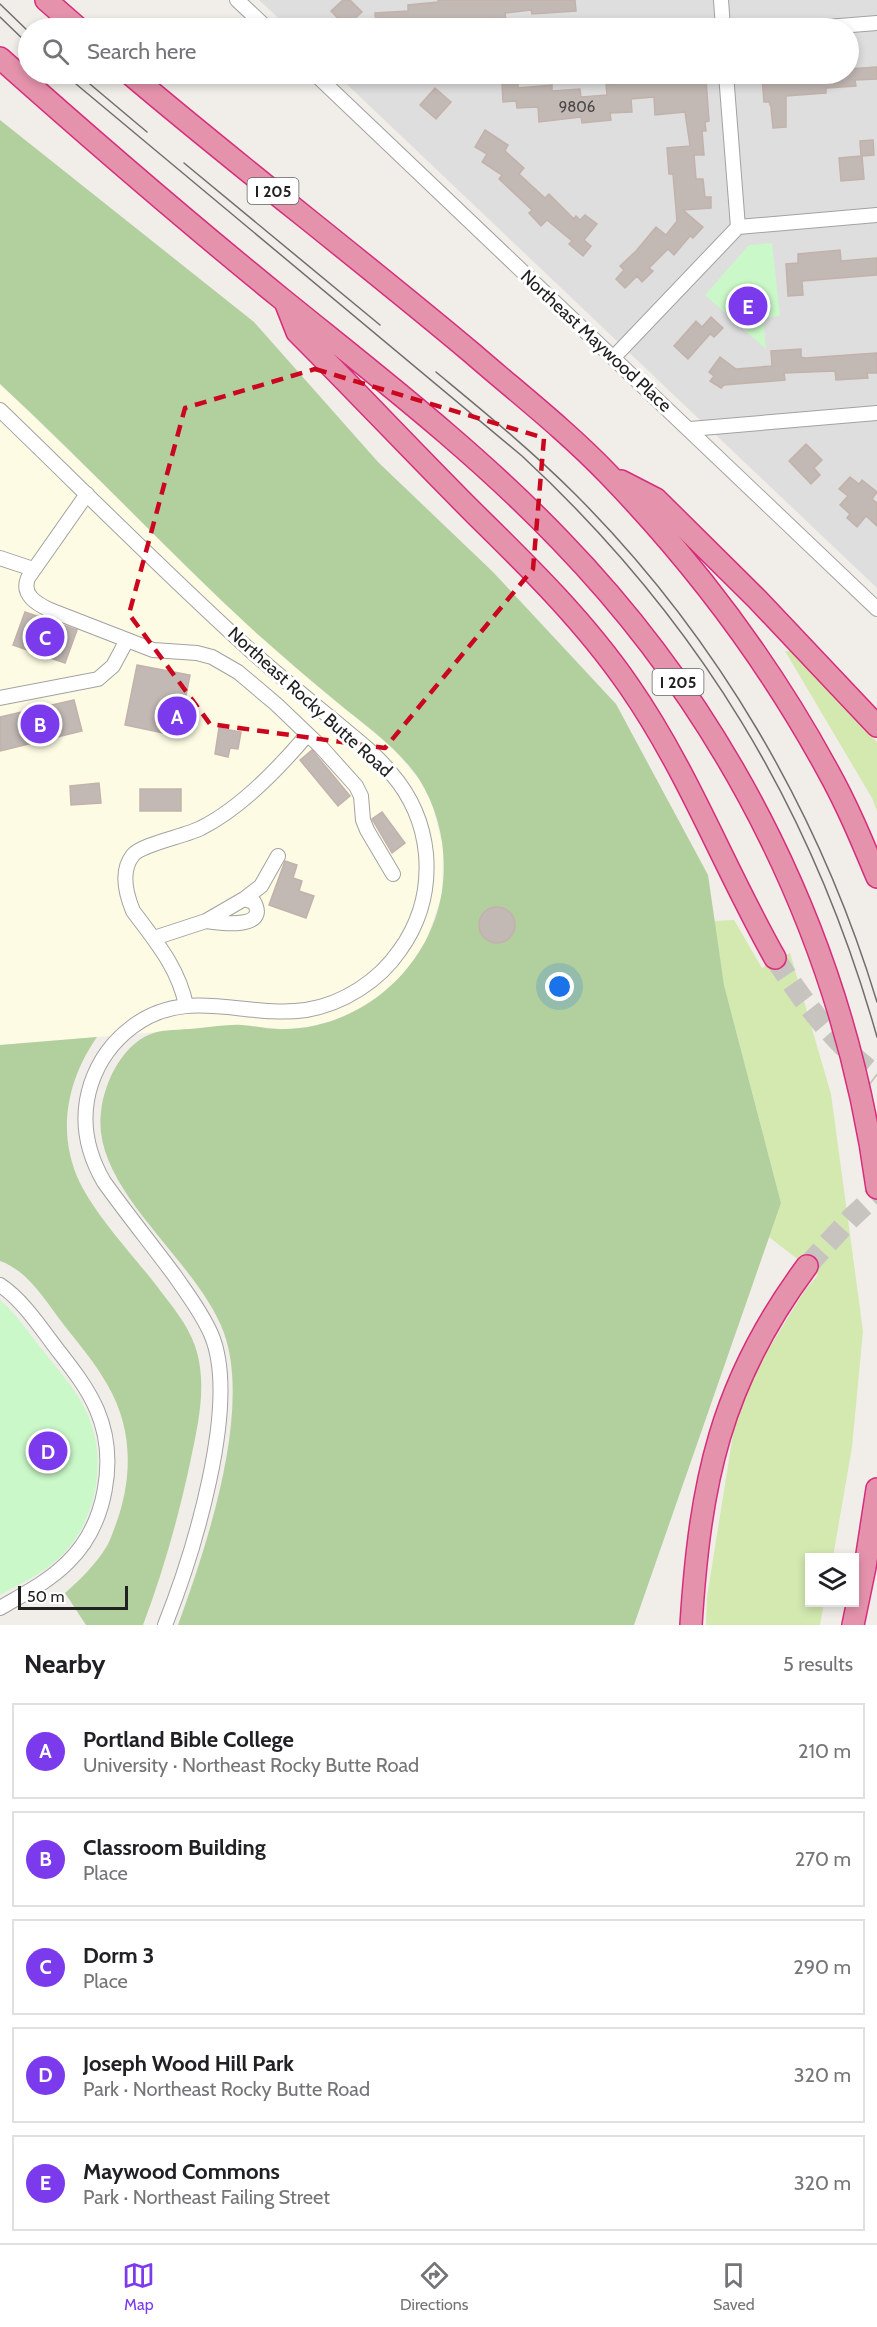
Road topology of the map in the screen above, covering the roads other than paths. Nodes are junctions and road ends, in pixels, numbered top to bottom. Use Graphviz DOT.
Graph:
graph roads {
  1 [pos="46,0"];
  2 [pos="237,0"];
  3 [pos="721,0"];
  4 [pos="67,18"];
  5 [pos="256,18"];
  6 [pos="722,18"];
  7 [pos="877,23"];
  8 [pos="859,24"];
  9 [pos="0,58"];
  10 [pos="18,74"];
  11 [pos="30,84"];
  12 [pos="142,84"];
  13 [pos="329,84"];
  14 [pos="727,84"];
  15 [pos="877,215"];
  16 [pos="738,227"];
  17 [pos="285,301"];
  18 [pos="614,357"];
  19 [pos="0,410"];
  20 [pos="877,412"];
  21 [pos="690,429"];
  22 [pos="609,475"];
  23 [pos="87,494"];
  24 [pos="0,558"];
  25 [pos="33,569"];
  26 [pos="877,609"];
  27 [pos="127,640"];
  28 [pos="0,698"];
  29 [pos="877,726"];
  30 [pos="307,735"];
  31 [pos="278,856"];
  32 [pos="393,874"];
  33 [pos="877,877"];
  34 [pos="244,899"];
  35 [pos="206,921"];
  36 [pos="154,938"];
  37 [pos="775,958"];
  38 [pos="186,1005"];
  39 [pos="877,1188"];
  40 [pos="807,1266"];
  41 [pos="0,1285"];
  42 [pos="877,1489"];
  43 [pos="0,1608"];
  44 [pos="165,1625"];
  45 [pos="691,1625"];
  46 [pos="853,1625"];
  1 -- 4 [label="highway"];
  2 -- 5 [label="street"];
  3 -- 6 [label="street"];
  7 -- 8 [label="street"];
  9 -- 10 [label="highway, I 205"];
  11 -- 17 [label="highway, I 205"];
  12 -- 22 [label="highway, I 205"];
  13 -- 18 [label="street, Northeast Maywood Place"];
  14 -- 16 [label="street"];
  15 -- 16 [label="street"];
  16 -- 18 [label="street"];
  17 -- 37 [label="highway"];
  17 -- 39 [label="highway, I 205"];
  18 -- 21 [label="street, Northeast Maywood Place"];
  19 -- 23 [label="street, Northeast Rocky Butte Road"];
  20 -- 21 [label="street"];
  21 -- 26 [label="street, Northeast Maywood Place"];
  22 -- 29 [label="highway"];
  22 -- 33 [label="highway, I 205"];
  23 -- 25 [label="street"];
  23 -- 38 [label="street, Northeast Rocky Butte Road"];
  24 -- 25 [label="street"];
  25 -- 27 [label="street"];
  27 -- 28 [label="street"];
  27 -- 30 [label="street"];
  30 -- 32 [label="street"];
  30 -- 36 [label="street"];
  31 -- 34 [label="street"];
  34 -- 35 [label="street"];
  34 -- 35 [label="street"];
  35 -- 36 [label="street"];
  36 -- 38 [label="street"];
  38 -- 44 [label="street, Northeast Rocky Butte Road"];
  40 -- 45 [label="highway"];
  41 -- 43 [label="street"];
  42 -- 46 [label="highway"];
}
